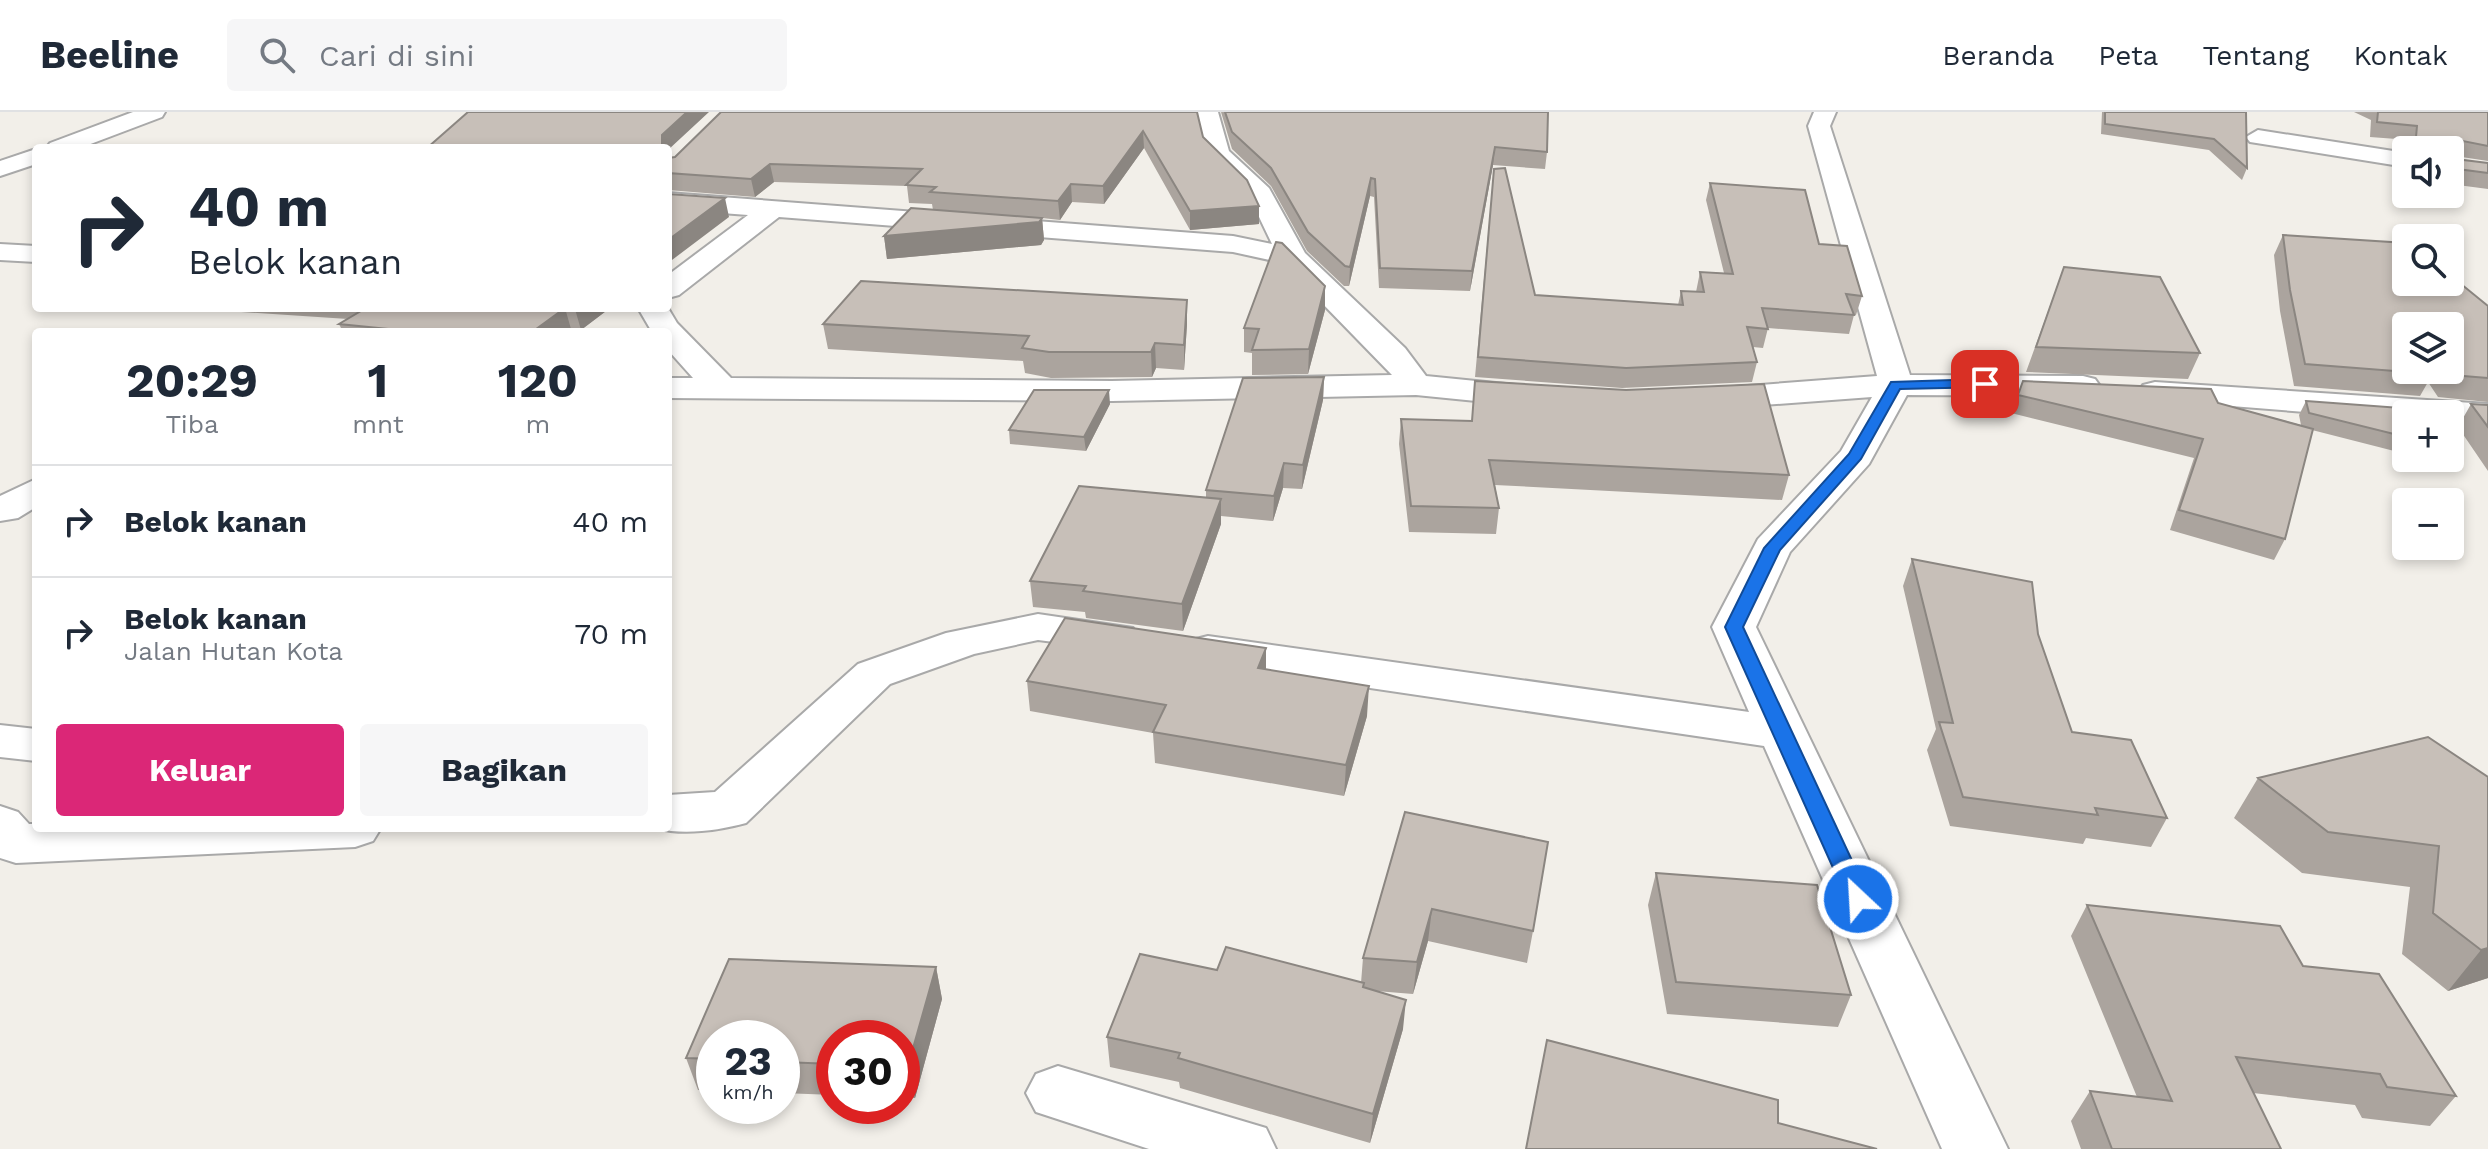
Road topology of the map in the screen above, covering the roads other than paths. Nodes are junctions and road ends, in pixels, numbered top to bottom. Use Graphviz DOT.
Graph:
graph roads {
  1 [pos="154,112"];
  2 [pos="1207,112"];
  3 [pos="1825,112"];
  4 [pos="2258,137"];
  5 [pos="69,144"];
  6 [pos="32,157"];
  7 [pos="2392,158"];
  8 [pos="0,169"];
  9 [pos="0,177"];
  10 [pos="32,178"];
  11 [pos="672,201"];
  12 [pos="773,209"];
  13 [pos="0,252"];
  14 [pos="32,254"];
  15 [pos="1293,257"];
  16 [pos="672,286"];
  17 [pos="672,335"];
  18 [pos="1416,385"];
  19 [pos="1896,385"];
  20 [pos="672,388"];
  21 [pos="723,390"];
  22 [pos="1563,398"];
  23 [pos="1677,400"];
  24 [pos="2488,415"];
  25 [pos="1780,732"];
  26 [pos="0,741"];
  27 [pos="32,745"];
  28 [pos="672,805"];
  29 [pos="728,810"];
  30 [pos="672,813"];
  31 [pos="0,825"];
  32 [pos="270,832"];
  33 [pos="1058,1093"];
  34 [pos="1243,1149"];
  35 [pos="1975,1149"];
  1 -- 5 [label="street"];
  2 -- 15 [label="street"];
  3 -- 19 [label="street"];
  4 -- 7 [label="street"];
  6 -- 8 [label="street"];
  9 -- 10 [label="street"];
  11 -- 12 [label="street"];
  12 -- 15 [label="street"];
  12 -- 16 [label="street"];
  13 -- 14 [label="street"];
  15 -- 18 [label="street"];
  17 -- 21 [label="street"];
  18 -- 21 [label="street"];
  18 -- 22 [label="street"];
  19 -- 23 [label="street"];
  19 -- 24 [label="street"];
  19 -- 25 [label="street"];
  20 -- 21 [label="street"];
  25 -- 29 [label="street"];
  25 -- 35 [label="street"];
  26 -- 27 [label="street"];
  28 -- 29 [label="street"];
  29 -- 30 [label="street"];
  31 -- 32 [label="street"];
  33 -- 34 [label="street"];
}
